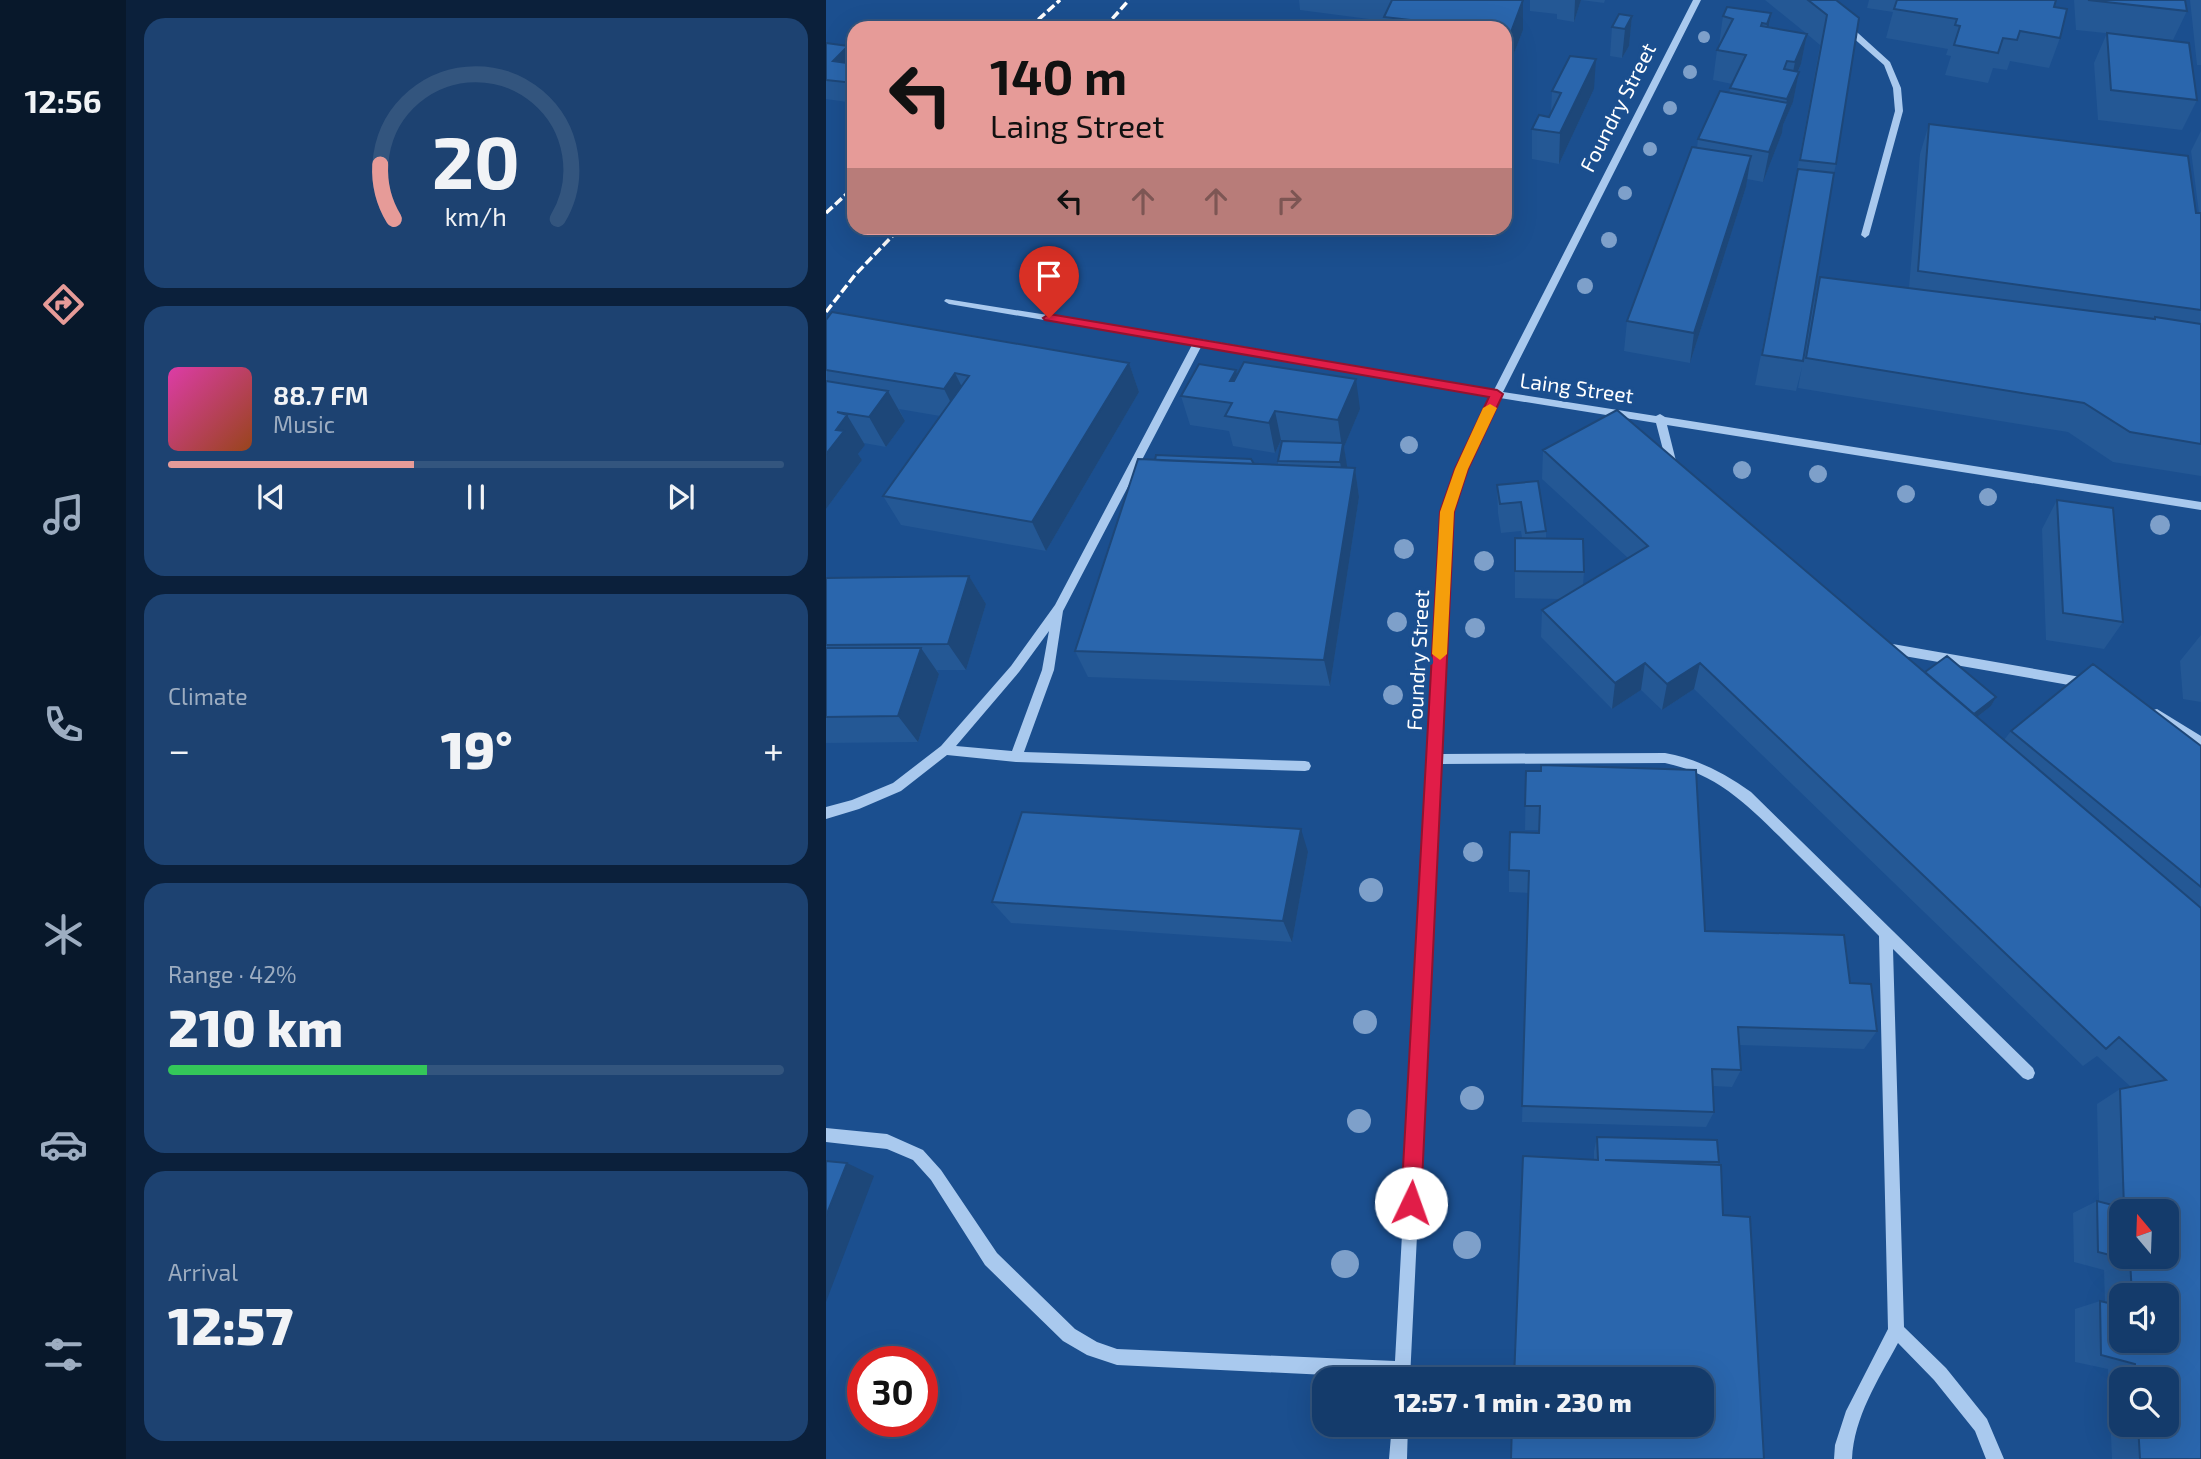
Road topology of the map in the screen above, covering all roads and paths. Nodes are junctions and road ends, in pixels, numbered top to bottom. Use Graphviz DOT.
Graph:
graph roads {
  1 [pos="1697,0"];
  2 [pos="1838,21"];
  3 [pos="1865,235"];
  4 [pos="949,301"];
  5 [pos="1199,342"];
  6 [pos="1497,394"];
  7 [pos="1660,418"];
  8 [pos="1679,479"];
  9 [pos="2201,506"];
  10 [pos="1059,608"];
  11 [pos="1874,642"];
  12 [pos="2104,686"];
  13 [pos="2148,708"];
  14 [pos="2201,742"];
  15 [pos="944,750"];
  16 [pos="1016,757"];
  17 [pos="1434,759"];
  18 [pos="1306,766"];
  19 [pos="826,814"];
  20 [pos="1886,935"];
  21 [pos="2028,1073"];
  22 [pos="826,1135"];
  23 [pos="1896,1330"];
  24 [pos="1402,1367"];
  25 [pos="1312,1369"];
  26 [pos="1399,1437"];
  27 [pos="1398,1459"];
  28 [pos="1843,1459"];
  29 [pos="1995,1459"];
  1 -- 6 [label="street, Foundry Street"];
  2 -- 3 [label="street"];
  4 -- 5 [label="street, Laing Street"];
  5 -- 6 [label="street, Laing Street"];
  5 -- 10 [label="street"];
  6 -- 7 [label="street, Laing Street"];
  6 -- 17 [label="street, Foundry Street"];
  7 -- 8 [label="street"];
  7 -- 9 [label="street, Laing Street"];
  10 -- 15 [label="street"];
  10 -- 16 [label="street"];
  11 -- 12 [label="street"];
  13 -- 14 [label="street"];
  15 -- 16 [label="street"];
  15 -- 19 [label="street"];
  16 -- 18 [label="street"];
  17 -- 20 [label="street"];
  17 -- 24 [label="street, Foundry Street"];
  20 -- 21 [label="street"];
  20 -- 23 [label="lane"];
  22 -- 25 [label="street"];
  23 -- 28 [label="street"];
  23 -- 29 [label="lane"];
  26 -- 27 [label="street"];
}
